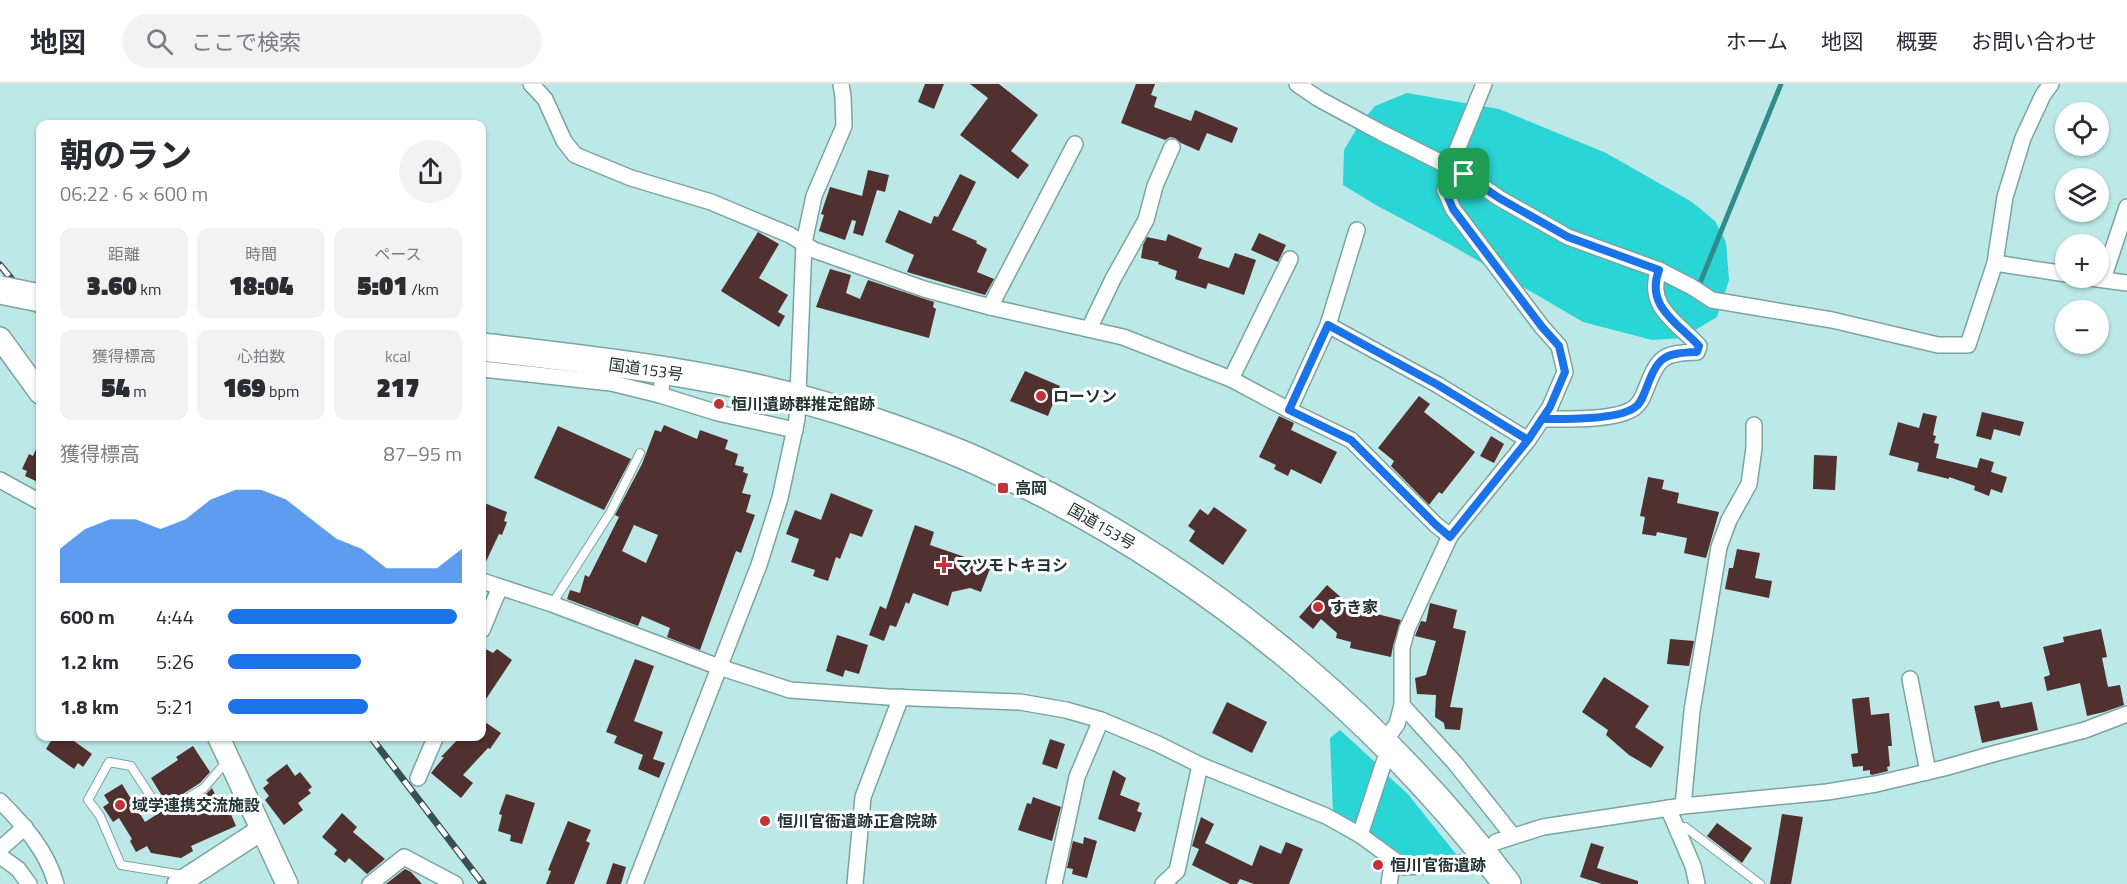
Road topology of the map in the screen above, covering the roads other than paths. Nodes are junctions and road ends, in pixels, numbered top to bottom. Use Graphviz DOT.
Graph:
graph roads {
  1 [pos="531,84"];
  2 [pos="841,84"];
  3 [pos="1298,84"];
  4 [pos="1484,84"];
  5 [pos="2051,84"];
  6 [pos="1076,144"];
  7 [pos="1172,147"];
  8 [pos="1450,168"];
  9 [pos="2127,207"];
  10 [pos="1357,230"];
  11 [pos="804,243"];
  12 [pos="2109,250"];
  13 [pos="1290,259"];
  14 [pos="1995,263"];
  15 [pos="1659,270"];
  16 [pos="2055,272"];
  17 [pos="2109,280"];
  18 [pos="2127,283"];
  19 [pos="0,290"];
  20 [pos="36,297"];
  21 [pos="990,307"];
  22 [pos="1328,325"];
  23 [pos="1089,329"];
  24 [pos="0,338"];
  25 [pos="486,348"];
  26 [pos="486,369"];
  27 [pos="1231,379"];
  28 [pos="662,384"];
  29 [pos="36,388"];
  30 [pos="799,400"];
  31 [pos="1289,410"];
  32 [pos="1542,419"];
  33 [pos="1754,425"];
  34 [pos="795,430"];
  35 [pos="1528,440"];
  36 [pos="640,453"];
  37 [pos="0,480"];
  38 [pos="36,500"];
  39 [pos="1450,537"];
  40 [pos="486,582"];
  41 [pos="500,587"];
  42 [pos="552,604"];
  43 [pos="486,620"];
  44 [pos="719,667"];
  45 [pos="1910,679"];
  46 [pos="901,697"];
  47 [pos="1402,705"];
  48 [pos="2127,714"];
  49 [pos="1101,720"];
  50 [pos="220,741"];
  51 [pos="434,741"];
  52 [pos="1389,747"];
  53 [pos="230,763"];
  54 [pos="1200,765"];
  55 [pos="1928,772"];
  56 [pos="418,778"];
  57 [pos="153,800"];
  58 [pos="0,801"];
  59 [pos="1675,807"];
  60 [pos="170,809"];
  61 [pos="1677,826"];
  62 [pos="25,827"];
  63 [pos="261,830"];
  64 [pos="1360,835"];
  65 [pos="1513,836"];
  66 [pos="1496,842"];
  67 [pos="0,849"];
  68 [pos="0,855"];
  69 [pos="1393,860"];
  70 [pos="1462,863"];
  71 [pos="184,880"];
  72 [pos="29,884"];
  73 [pos="56,884"];
  74 [pos="287,884"];
  75 [pos="369,884"];
  76 [pos="455,884"];
  77 [pos="635,884"];
  78 [pos="855,884"];
  79 [pos="1054,884"];
  80 [pos="1163,884"];
  81 [pos="1389,884"];
  82 [pos="1507,884"];
  83 [pos="1697,884"];
  84 [pos="1760,884"];
  1 -- 11 [label="street"];
  2 -- 11 [label="street"];
  3 -- 8 [label="street"];
  4 -- 8 [label="street"];
  5 -- 14 [label="street"];
  6 -- 21 [label="street"];
  7 -- 23 [label="street"];
  8 -- 15 [label="street"];
  8 -- 32 [label="street"];
  9 -- 12 [label="street"];
  10 -- 22 [label="street"];
  11 -- 21 [label="street"];
  11 -- 30 [label="street"];
  13 -- 27 [label="street"];
  14 -- 15 [label="street"];
  14 -- 16 [label="street"];
  15 -- 32 [label="street"];
  17 -- 18 [label="street"];
  19 -- 20 [label="highway, bridge"];
  21 -- 23 [label="street"];
  22 -- 31 [label="street"];
  22 -- 35 [label="street"];
  23 -- 27 [label="street"];
  24 -- 29 [label="street"];
  25 -- 28 [label="highway, 国道153号"];
  26 -- 28 [label="street"];
  27 -- 31 [label="street"];
  28 -- 30 [label="highway, 国道153号"];
  28 -- 34 [label="street"];
  30 -- 34 [label="street"];
  30 -- 52 [label="highway, 国道153号"];
  31 -- 39 [label="street"];
  32 -- 35 [label="street"];
  33 -- 59 [label="street"];
  34 -- 44 [label="street"];
  35 -- 39 [label="street"];
  36 -- 42 [label="lane"];
  37 -- 38 [label="street"];
  39 -- 47 [label="street"];
  40 -- 41 [label="street"];
  41 -- 42 [label="street"];
  41 -- 43 [label="street"];
  42 -- 44 [label="street"];
  44 -- 46 [label="street"];
  44 -- 77 [label="street"];
  45 -- 55 [label="street"];
  46 -- 49 [label="street"];
  46 -- 78 [label="street"];
  47 -- 52 [label="street"];
  47 -- 65 [label="street"];
  48 -- 55 [label="street"];
  49 -- 54 [label="street"];
  49 -- 79 [label="street"];
  50 -- 53 [label="street"];
  51 -- 56 [label="street"];
  52 -- 64 [label="street"];
  52 -- 82 [label="highway, 国道153号"];
  53 -- 60 [label="lane"];
  53 -- 63 [label="street"];
  54 -- 64 [label="street"];
  54 -- 80 [label="street"];
  55 -- 59 [label="street"];
  57 -- 71 [label="lane"];
  58 -- 62 [label="street"];
  59 -- 61 [label="street"];
  59 -- 65 [label="street"];
  61 -- 83 [label="street"];
  61 -- 84 [label="lane"];
  62 -- 67 [label="street"];
  62 -- 73 [label="street"];
  63 -- 71 [label="street"];
  63 -- 74 [label="street"];
  64 -- 69 [label="street"];
  65 -- 66 [label="street"];
  68 -- 72 [label="street"];
  69 -- 70 [label="street"];
  69 -- 81 [label="street"];
  75 -- 76 [label="street"];
}
